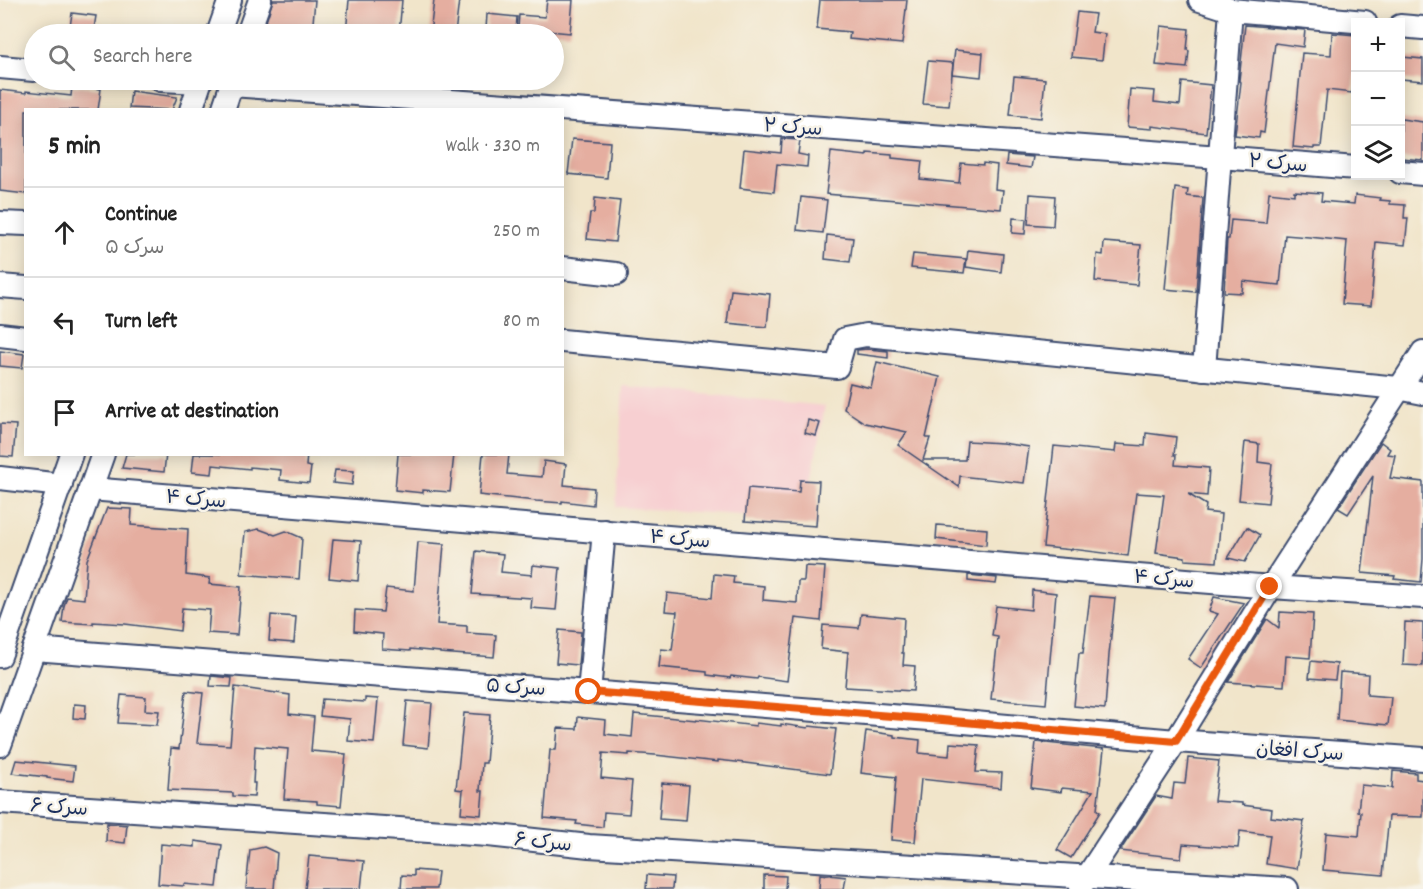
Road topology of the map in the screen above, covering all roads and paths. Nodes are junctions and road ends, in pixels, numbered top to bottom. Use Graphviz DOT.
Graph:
graph roads {
  1 [pos="230,0"];
  2 [pos="260,0"];
  3 [pos="1200,0"];
  4 [pos="1231,10"];
  5 [pos="1351,21"];
  6 [pos="222,24"];
  7 [pos="252,24"];
  8 [pos="1405,26"];
  9 [pos="1423,28"];
  10 [pos="0,67"];
  11 [pos="24,69"];
  12 [pos="198,90"];
  13 [pos="229,90"];
  14 [pos="337,90"];
  15 [pos="192,108"];
  16 [pos="224,108"];
  17 [pos="1221,157"];
  18 [pos="1351,168"];
  19 [pos="1405,172"];
  20 [pos="1423,174"];
  21 [pos="0,223"];
  22 [pos="24,224"];
  23 [pos="564,268"];
  24 [pos="616,274"];
  25 [pos="0,286"];
  26 [pos="24,288"];
  27 [pos="0,335"];
  28 [pos="24,338"];
  29 [pos="564,341"];
  30 [pos="1423,352"];
  31 [pos="1204,369"];
  32 [pos="1398,388"];
  33 [pos="1423,393"];
  34 [pos="70,456"];
  35 [pos="102,456"];
  36 [pos="0,478"];
  37 [pos="61,484"];
  38 [pos="90,489"];
  39 [pos="604,531"];
  40 [pos="1270,587"];
  41 [pos="1423,597"];
  42 [pos="1,649"];
  43 [pos="34,649"];
  44 [pos="589,692"];
  45 [pos="1176,741"];
  46 [pos="0,746"];
  47 [pos="1423,759"];
  48 [pos="0,802"];
  49 [pos="1083,883"];
  50 [pos="1287,889"];
  1 -- 6 [label="street"];
  2 -- 7 [label="street"];
  3 -- 4 [label="street"];
  4 -- 5 [label="street"];
  4 -- 17 [label="street"];
  8 -- 9 [label="street"];
  10 -- 11 [label="street"];
  12 -- 15 [label="street"];
  13 -- 16 [label="street"];
  14 -- 17 [label="street, سرک ۲"];
  17 -- 18 [label="street, سرک ۲"];
  17 -- 31 [label="street"];
  19 -- 20 [label="street"];
  21 -- 22 [label="street"];
  23 -- 24 [label="street"];
  25 -- 26 [label="street"];
  27 -- 28 [label="street"];
  29 -- 31 [label="street"];
  30 -- 32 [label="street"];
  31 -- 32 [label="street"];
  32 -- 33 [label="street"];
  32 -- 40 [label="street"];
  34 -- 37 [label="street"];
  35 -- 38 [label="street"];
  36 -- 37 [label="street"];
  37 -- 42 [label="street"];
  38 -- 39 [label="street, سرک ۴"];
  38 -- 43 [label="street"];
  39 -- 40 [label="street, سرک ۴"];
  39 -- 44 [label="street"];
  40 -- 41 [label="street, سرک ۴"];
  40 -- 45 [label="street"];
  43 -- 44 [label="street, سرک ۵"];
  43 -- 46 [label="street"];
  44 -- 45 [label="street, سرک ۵"];
  45 -- 47 [label="street, سرک افغان"];
  45 -- 49 [label="street"];
  48 -- 49 [label="street, سرک ۶"];
  49 -- 50 [label="street, سرک ۶"];
}
